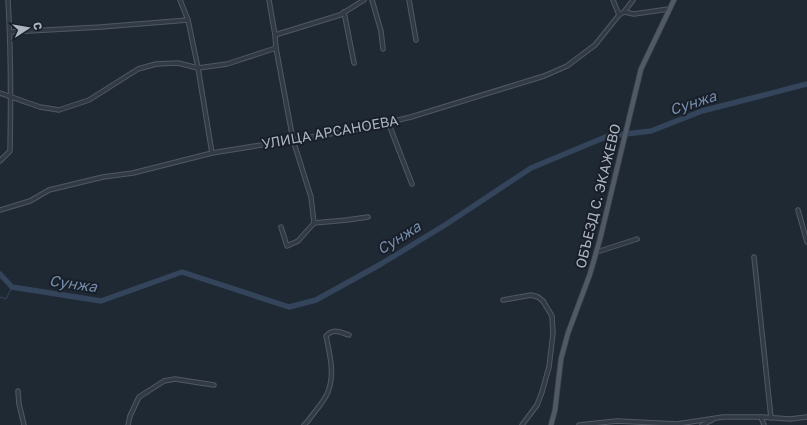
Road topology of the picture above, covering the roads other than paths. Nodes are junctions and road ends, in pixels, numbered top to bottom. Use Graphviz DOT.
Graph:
graph roads {
  1 [pos="8,0"];
  2 [pos="180,0"];
  3 [pos="269,0"];
  4 [pos="364,0"];
  5 [pos="372,0"];
  6 [pos="409,0"];
  7 [pos="613,0"];
  8 [pos="633,0"];
  9 [pos="674,0"];
  10 [pos="669,9"];
  11 [pos="344,12"];
  12 [pos="624,12"];
  13 [pos="619,15"];
  14 [pos="188,20"];
  15 [pos="10,32"];
  16 [pos="275,35"];
  17 [pos="416,40"];
  18 [pos="276,48"];
  19 [pos="383,49"];
  20 [pos="354,63"];
  21 [pos="198,68"];
  22 [pos="0,93"];
  23 [pos="11,97"];
  24 [pos="388,122"];
  25 [pos="293,140"];
  26 [pos="212,153"];
  27 [pos="0,160"];
  28 [pos="412,184"];
  29 [pos="0,210"];
  30 [pos="798,210"];
  31 [pos="368,217"];
  32 [pos="314,223"];
  33 [pos="805,226"];
  34 [pos="281,228"];
  35 [pos="637,239"];
  36 [pos="807,242"];
  37 [pos="597,252"];
  38 [pos="754,256"];
  39 [pos="503,300"];
  40 [pos="349,335"];
  41 [pos="214,385"];
  42 [pos="18,391"];
  43 [pos="761,417"];
  44 [pos="715,418"];
  45 [pos="771,418"];
  46 [pos="807,418"];
  47 [pos="657,424"];
  48 [pos="24,425"];
  49 [pos="128,425"];
  50 [pos="304,425"];
  51 [pos="522,425"];
  52 [pos="551,425"];
  53 [pos="579,425"];
  54 [pos="702,425"];
  55 [pos="764,425"];
  1 -- 15 [label="street"];
  2 -- 14 [label="street"];
  3 -- 16 [label="street"];
  4 -- 11 [label="street"];
  5 -- 19 [label="street"];
  6 -- 17 [label="street"];
  7 -- 13 [label="street"];
  8 -- 12 [label="street, УЛИЦА АРСАНОЕВА"];
  9 -- 10 [label="main road, ОБЪЕЗД С. ЭКАЖЕВО"];
  10 -- 12 [label="street"];
  10 -- 37 [label="main road, ОБЪЕЗД С. ЭКАЖЕВО"];
  11 -- 16 [label="street"];
  11 -- 20 [label="street"];
  12 -- 13 [label="street, УЛИЦА АРСАНОЕВА"];
  13 -- 24 [label="street, УЛИЦА АРСАНОЕВА"];
  14 -- 15 [label="street"];
  14 -- 21 [label="street"];
  15 -- 23 [label="street"];
  16 -- 18 [label="street"];
  18 -- 21 [label="street"];
  18 -- 25 [label="street"];
  21 -- 23 [label="street"];
  21 -- 26 [label="street"];
  22 -- 23 [label="street"];
  23 -- 27 [label="street"];
  24 -- 25 [label="street, УЛИЦА АРСАНОЕВА"];
  24 -- 28 [label="street"];
  25 -- 26 [label="street, УЛИЦА АРСАНОЕВА"];
  25 -- 32 [label="street"];
  26 -- 29 [label="street, УЛИЦА АРСАНОЕВА"];
  30 -- 33 [label="street"];
  31 -- 32 [label="street"];
  32 -- 34 [label="street"];
  33 -- 36 [label="street"];
  35 -- 37 [label="street"];
  37 -- 52 [label="main road, ОБЪЕЗД С. ЭКАЖЕВО"];
  38 -- 45 [label="street"];
  39 -- 51 [label="street"];
  40 -- 50 [label="street"];
  41 -- 49 [label="street"];
  42 -- 48 [label="street"];
  43 -- 44 [label="street"];
  43 -- 45 [label="street"];
  43 -- 55 [label="street"];
  44 -- 47 [label="street"];
  44 -- 54 [label="street"];
  45 -- 46 [label="street"];
  47 -- 53 [label="street"];
}
